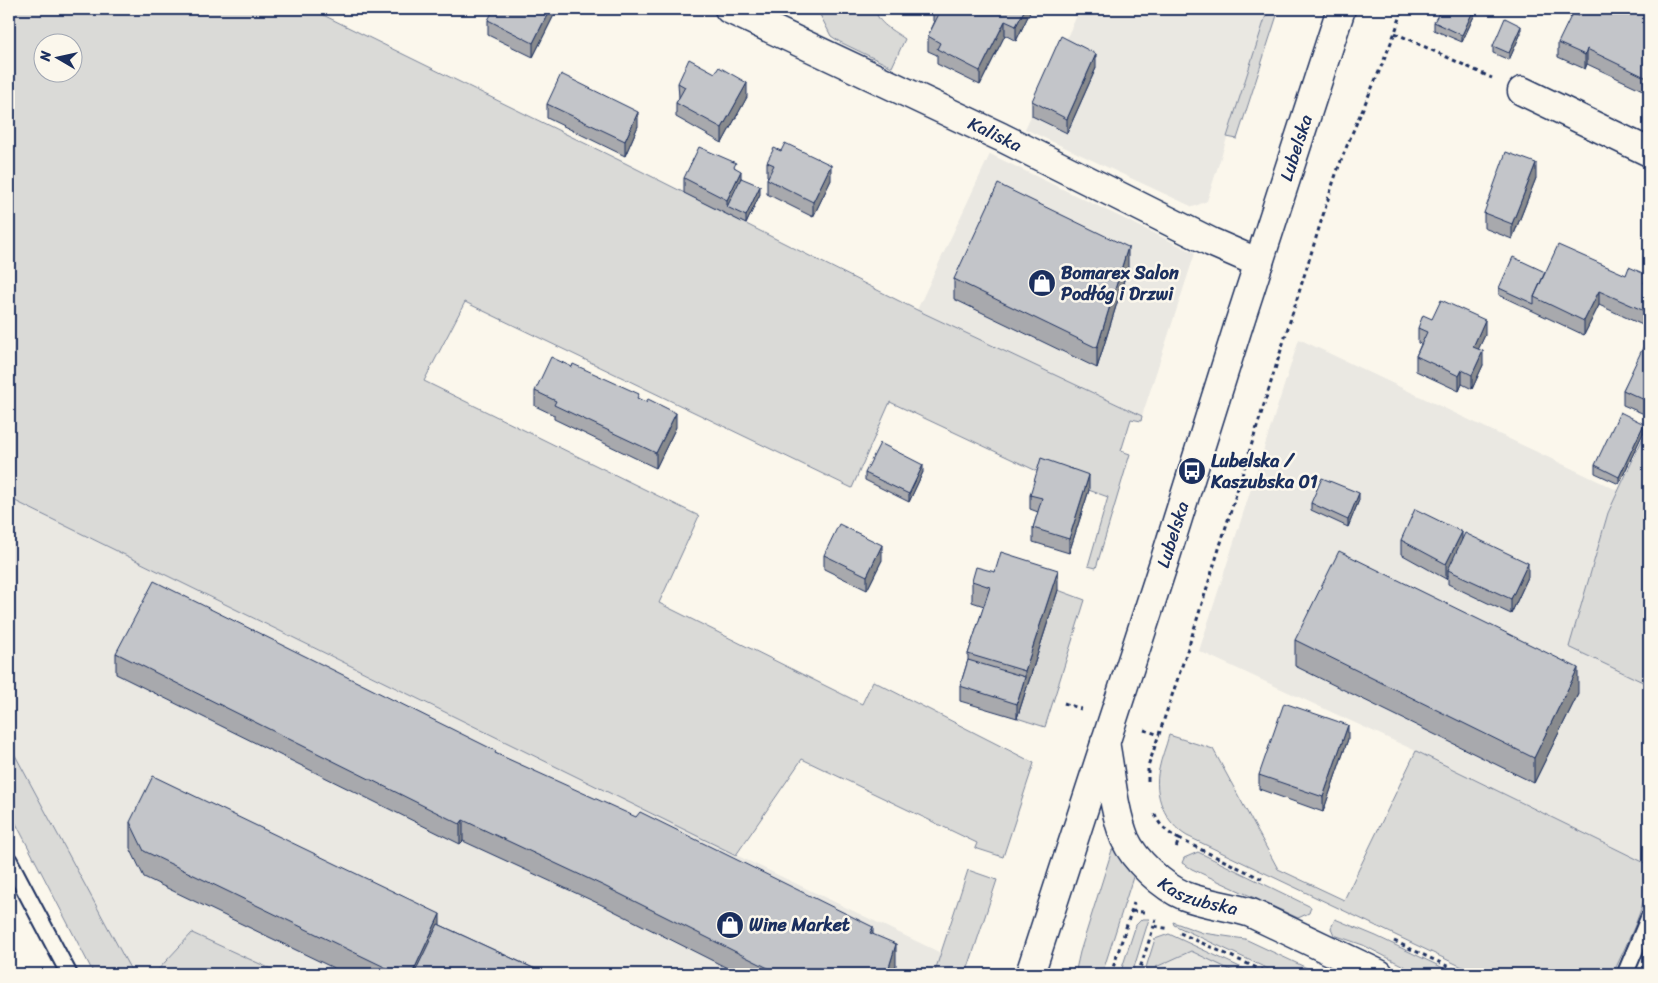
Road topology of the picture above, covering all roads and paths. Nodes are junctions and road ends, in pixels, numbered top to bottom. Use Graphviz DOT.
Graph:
graph roads {
  1 [pos="729,9"];
  2 [pos="1341,9"];
  3 [pos="1403,9"];
  4 [pos="1395,33"];
  5 [pos="1522,91"];
  6 [pos="1649,152"];
  7 [pos="1259,263"];
  8 [pos="1105,742"];
  9 [pos="1148,786"];
  10 [pos="1154,813"];
  11 [pos="9,860"];
  12 [pos="1154,875"];
  13 [pos="1649,917"];
  14 [pos="1154,926"];
  15 [pos="1034,971"];
  16 [pos="69,974"];
  17 [pos="1111,974"];
  18 [pos="1138,974"];
  19 [pos="1270,974"];
  20 [pos="1379,974"];
  21 [pos="1625,974"];
  1 -- 7 [label="street, Kaliska"];
  2 -- 7 [label="street, Lubelska"];
  3 -- 4 [label="path"];
  4 -- 5 [label="path"];
  4 -- 9 [label="path"];
  5 -- 6 [label="street"];
  7 -- 8 [label="street, Lubelska"];
  8 -- 12 [label="street, Kaszubska"];
  8 -- 15 [label="street, Lubelska"];
  10 -- 12 [label="path"];
  11 -- 16 [label="lane"];
  12 -- 14 [label="path"];
  12 -- 17 [label="path"];
  12 -- 20 [label="street, Kaszubska"];
  13 -- 21 [label="lane"];
  14 -- 18 [label="path"];
  14 -- 19 [label="path"];
}
